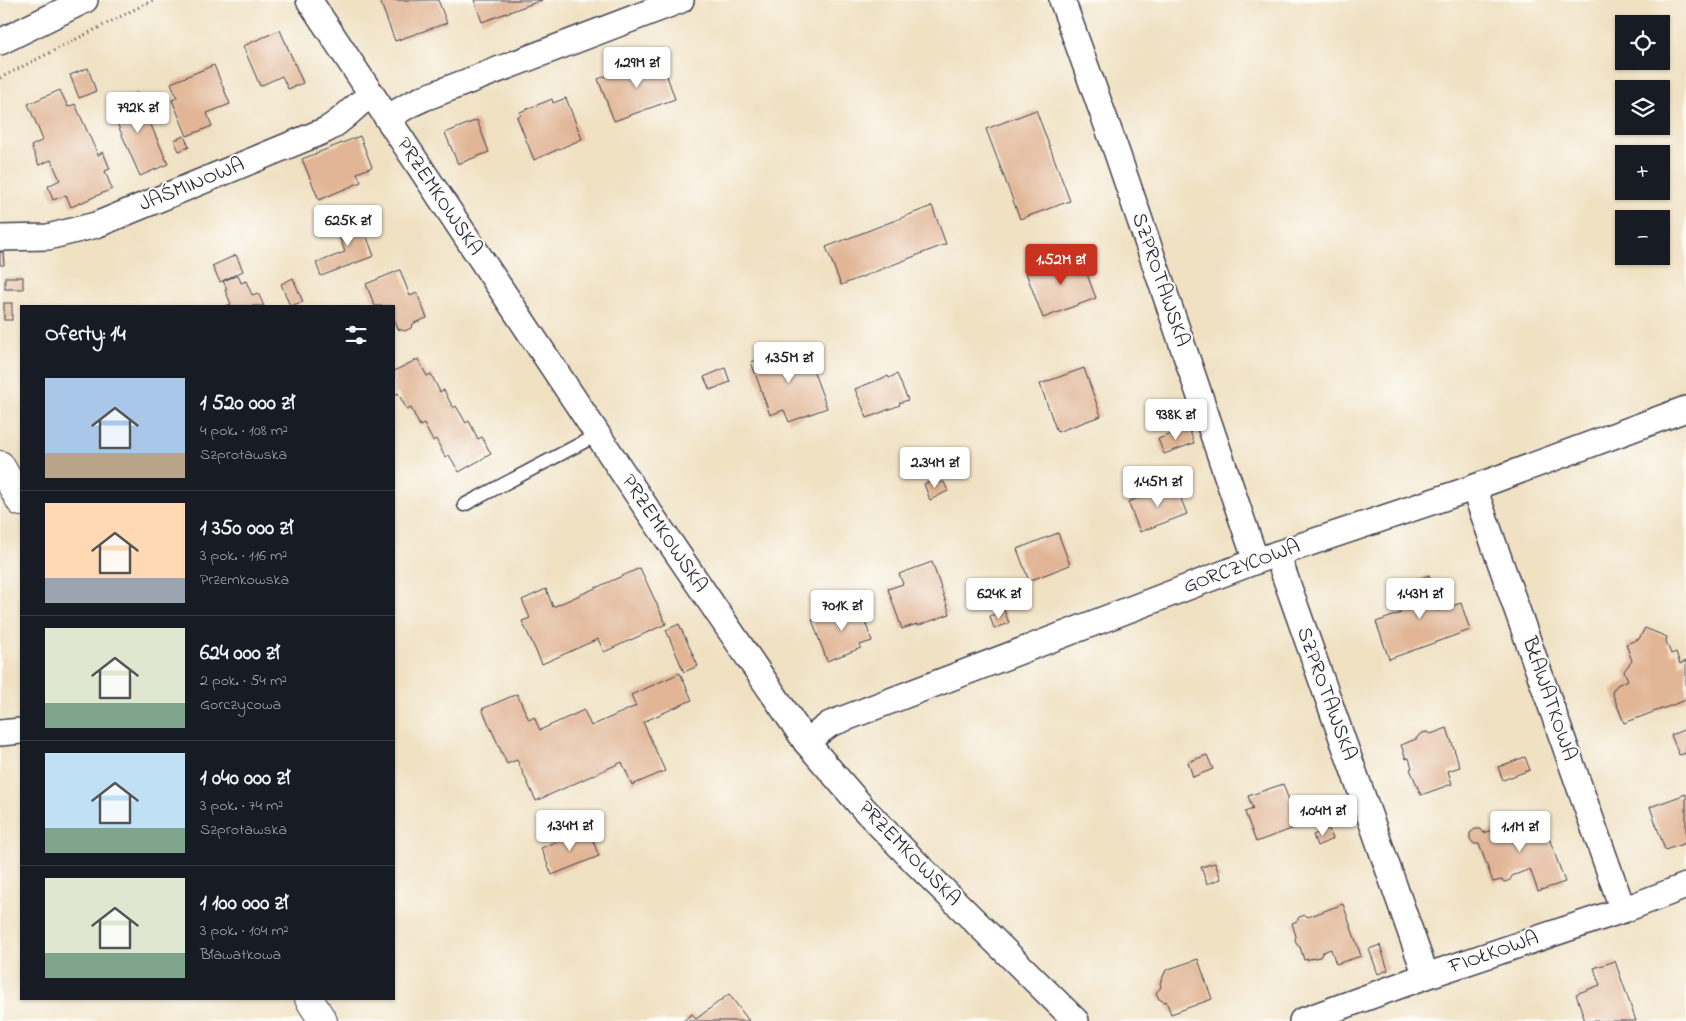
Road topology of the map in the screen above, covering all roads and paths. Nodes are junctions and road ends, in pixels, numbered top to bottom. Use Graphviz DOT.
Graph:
graph roads {
  1 [pos="86,0"];
  2 [pos="153,0"];
  3 [pos="309,0"];
  4 [pos="681,0"];
  5 [pos="1062,0"];
  6 [pos="0,42"];
  7 [pos="0,78"];
  8 [pos="371,95"];
  9 [pos="387,118"];
  10 [pos="0,238"];
  11 [pos="1686,409"];
  12 [pos="597,435"];
  13 [pos="0,465"];
  14 [pos="1474,488"];
  15 [pos="20,500"];
  16 [pos="464,505"];
  17 [pos="1266,557"];
  18 [pos="20,731"];
  19 [pos="0,733"];
  20 [pos="806,742"];
  21 [pos="1686,886"];
  22 [pos="1623,910"];
  23 [pos="1426,976"];
  24 [pos="311,1000"];
  25 [pos="323,1021"];
  26 [pos="1076,1021"];
  27 [pos="1302,1021"];
  1 -- 6 [label="street"];
  2 -- 7 [label="path"];
  3 -- 8 [label="street, PRZEMKOWSKA"];
  4 -- 9 [label="street"];
  5 -- 17 [label="street, SZPROTAWSKA"];
  8 -- 9 [label="street, PRZEMKOWSKA"];
  8 -- 10 [label="street, JAŚMINOWA"];
  9 -- 12 [label="street, PRZEMKOWSKA"];
  11 -- 14 [label="street, GORCZYCOWA"];
  12 -- 16 [label="lane"];
  12 -- 20 [label="street, PRZEMKOWSKA"];
  13 -- 15 [label="street"];
  14 -- 17 [label="street, GORCZYCOWA"];
  14 -- 22 [label="street, BŁAWATKOWA"];
  17 -- 20 [label="street, GORCZYCOWA"];
  17 -- 23 [label="street, SZPROTAWSKA"];
  18 -- 19 [label="street"];
  20 -- 26 [label="street, PRZEMKOWSKA"];
  21 -- 22 [label="street, FIOŁKOWA"];
  22 -- 23 [label="street, FIOŁKOWA"];
  23 -- 27 [label="street, FIOŁKOWA"];
  24 -- 25 [label="street"];
}
